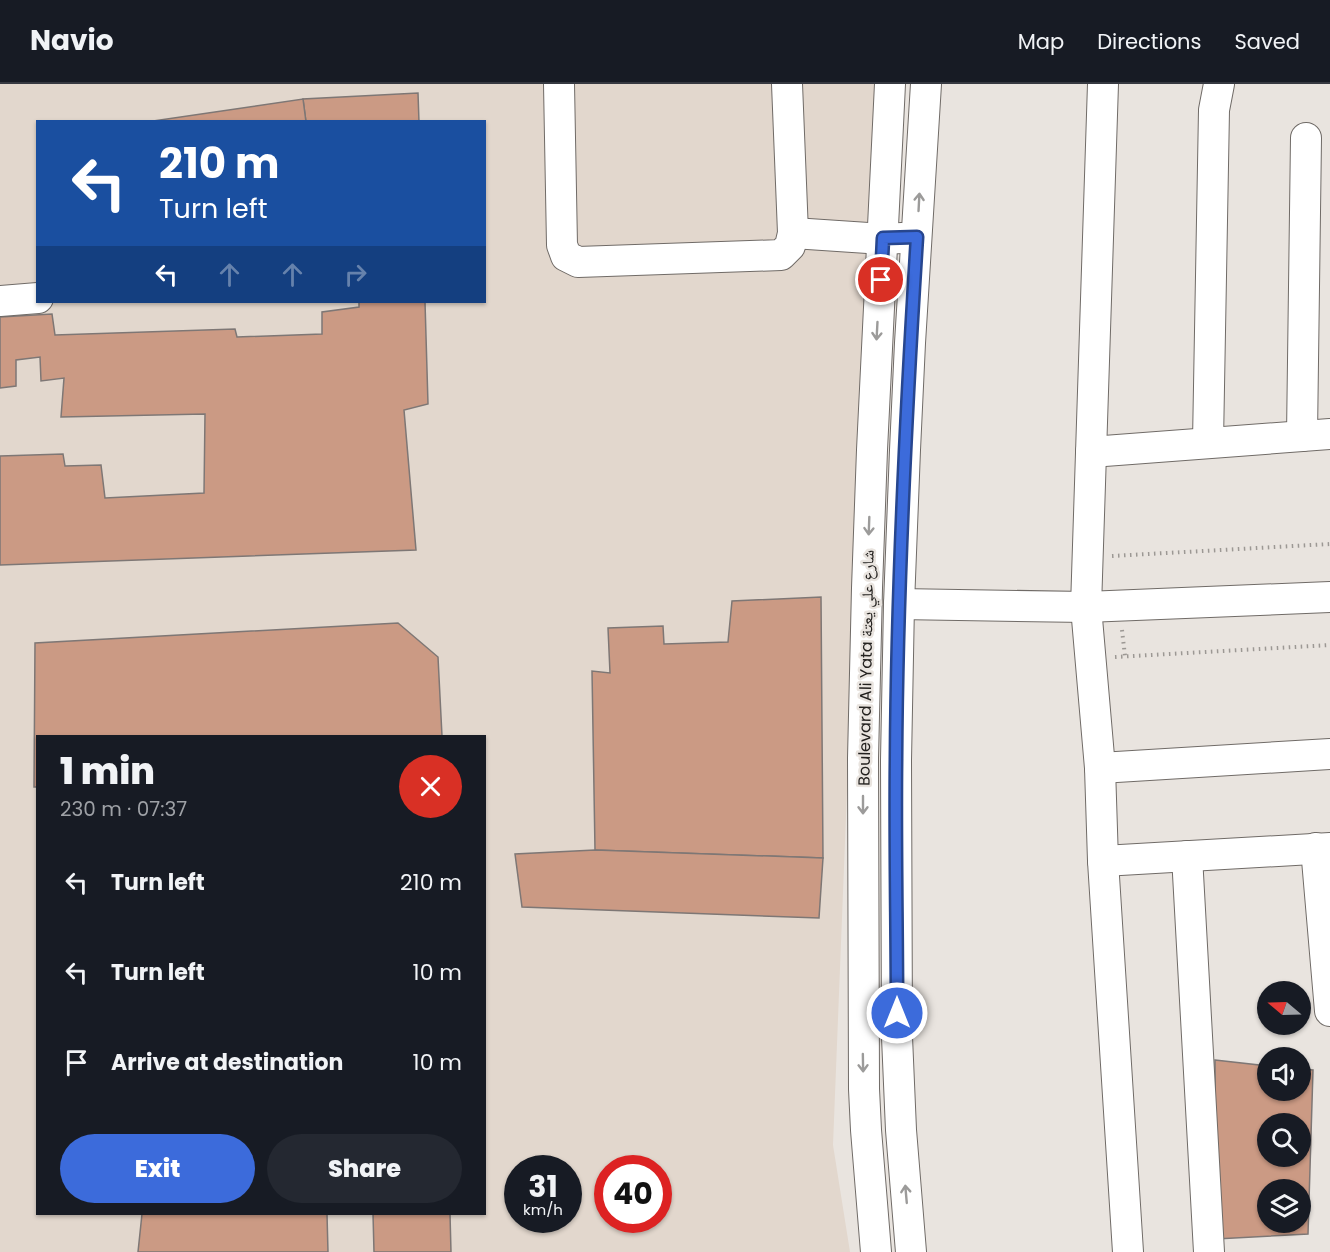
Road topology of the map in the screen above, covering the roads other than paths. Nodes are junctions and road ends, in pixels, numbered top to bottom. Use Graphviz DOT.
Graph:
graph roads {
  1 [pos="559,84"];
  2 [pos="787,84"];
  3 [pos="890,84"];
  4 [pos="926,84"];
  5 [pos="1103,84"];
  6 [pos="1220,84"];
  7 [pos="1306,138"];
  8 [pos="793,234"];
  9 [pos="917,237"];
  10 [pos="883,238"];
  11 [pos="36,298"];
  12 [pos="0,301"];
  13 [pos="1316,435"];
  14 [pos="1208,442"];
  15 [pos="1091,452"];
  16 [pos="1330,597"];
  17 [pos="899,604"];
  18 [pos="1086,607"];
  19 [pos="1330,754"];
  20 [pos="1100,768"];
  21 [pos="1323,848"];
  22 [pos="1187,856"];
  23 [pos="1103,861"];
  24 [pos="1330,1011"];
  25 [pos="876,1252"];
  26 [pos="911,1252"];
  27 [pos="1128,1252"];
  28 [pos="1209,1252"];
  1 -- 8 [label="street"];
  2 -- 8 [label="street"];
  3 -- 10 [label="street, Boulevard Ali Yata شارع علي يعتة"];
  9 -- 4 [label="street, Boulevard Ali Yata شارع علي يعتة, one-way"];
  5 -- 15 [label="street"];
  6 -- 14 [label="street"];
  7 -- 13 [label="street"];
  8 -- 10 [label="street"];
  9 -- 10 [label="street"];
  9 -- 17 [label="street, Boulevard Ali Yata شارع علي يعتة"];
  10 -- 25 [label="street, Boulevard Ali Yata شارع علي يعتة, one-way"];
  11 -- 12 [label="street"];
  13 -- 14 [label="street"];
  14 -- 15 [label="street"];
  15 -- 18 [label="street"];
  16 -- 18 [label="street"];
  17 -- 18 [label="street"];
  26 -- 17 [label="street, Boulevard Ali Yata شارع علي يعتة, one-way"];
  18 -- 20 [label="street"];
  19 -- 20 [label="street"];
  20 -- 23 [label="street"];
  21 -- 22 [label="street"];
  21 -- 24 [label="street"];
  22 -- 23 [label="street"];
  22 -- 28 [label="street"];
  23 -- 27 [label="street"];
}
